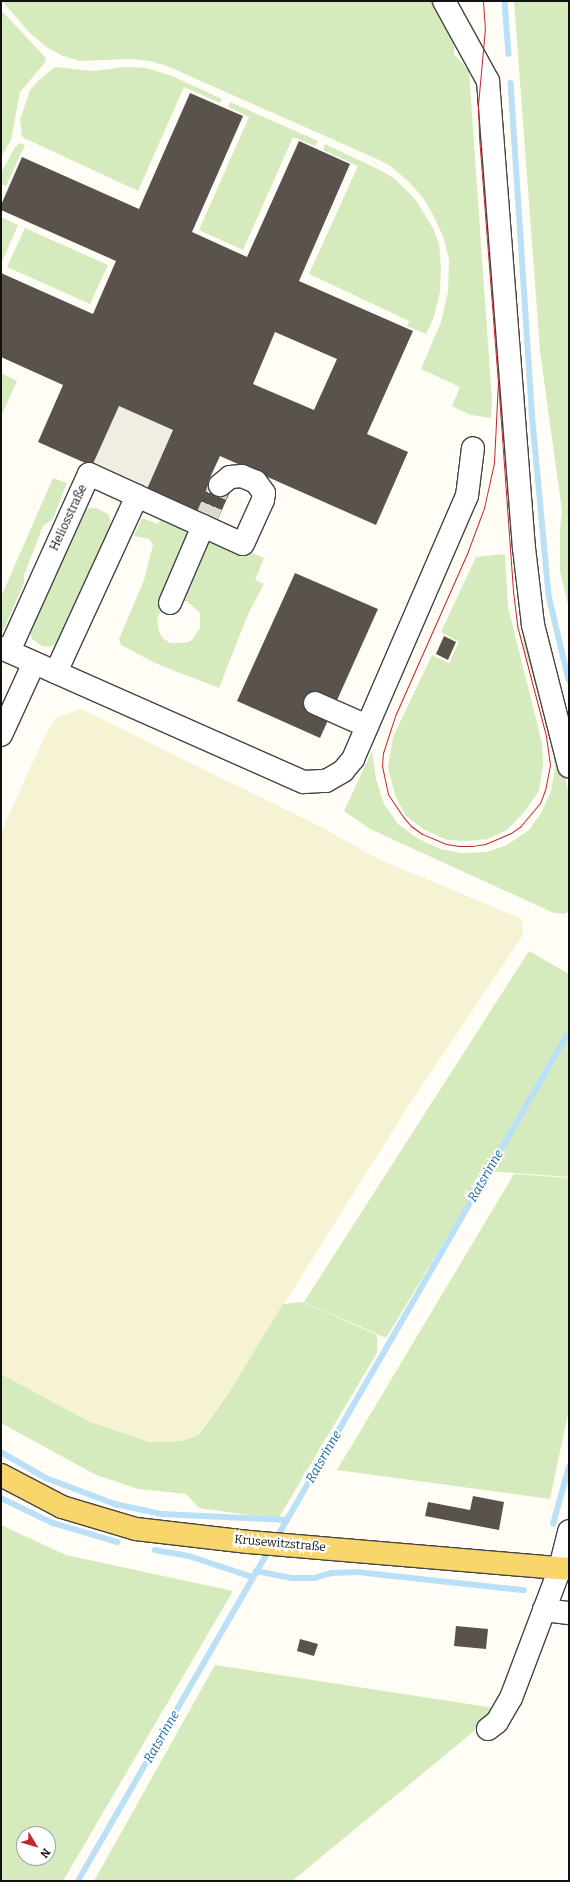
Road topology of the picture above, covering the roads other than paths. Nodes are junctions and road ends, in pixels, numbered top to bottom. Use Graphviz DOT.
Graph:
graph roads {
  1 [pos="444,1"];
  2 [pos="473,448"];
  3 [pos="220,485"];
  4 [pos="137,496"];
  5 [pos="203,526"];
  6 [pos="170,603"];
  7 [pos="5,650"];
  8 [pos="34,663"];
  9 [pos="56,672"];
  10 [pos="315,703"];
  11 [pos="367,726"];
  12 [pos="1,735"];
  13 [pos="569,766"];
  14 [pos="1,1475"];
  15 [pos="569,1531"];
  16 [pos="564,1568"];
  17 [pos="544,1610"];
  18 [pos="569,1612"];
  19 [pos="488,1729"];
  1 -- 13 [label="street"];
  2 -- 11 [label="street, Heliosstraße"];
  3 -- 5 [label="street"];
  4 -- 5 [label="street"];
  4 -- 7 [label="street, Heliosstraße"];
  4 -- 9 [label="street"];
  5 -- 6 [label="street"];
  7 -- 8 [label="street, Heliosstraße"];
  8 -- 9 [label="street, Heliosstraße"];
  8 -- 12 [label="street"];
  9 -- 11 [label="street, Heliosstraße"];
  10 -- 11 [label="street"];
  14 -- 16 [label="main road, Krusewitzstraße"];
  15 -- 16 [label="street"];
  16 -- 17 [label="street"];
  17 -- 18 [label="street"];
  17 -- 19 [label="street"];
}
